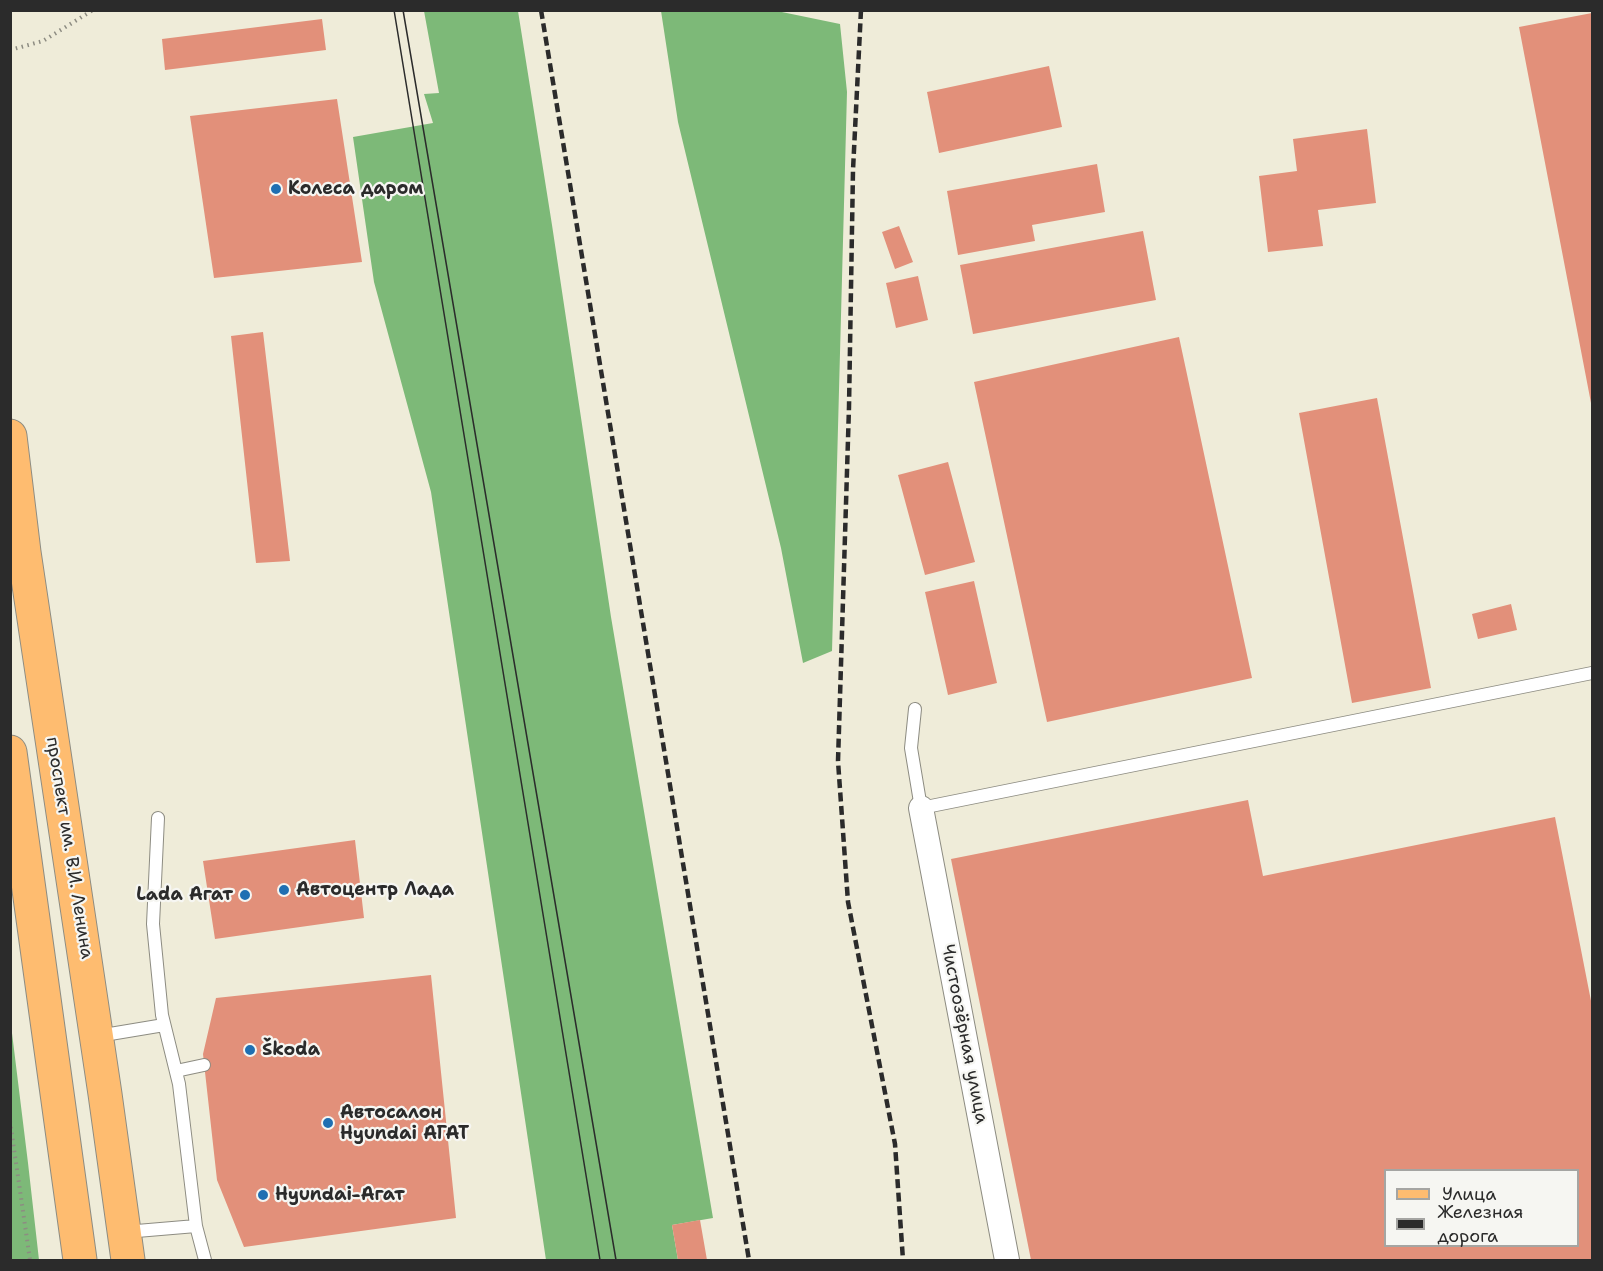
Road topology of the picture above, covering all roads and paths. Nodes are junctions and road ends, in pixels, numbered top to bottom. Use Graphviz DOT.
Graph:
graph roads {
  1 [pos="93,10"];
  2 [pos="10,50"];
  3 [pos="10,436"];
  4 [pos="1593,673"];
  5 [pos="915,709"];
  6 [pos="12,767"];
  7 [pos="921,808"];
  8 [pos="158,818"];
  9 [pos="164,1025"];
  10 [pos="97,1036"];
  11 [pos="204,1065"];
  12 [pos="176,1071"];
  13 [pos="10,1121"];
  14 [pos="196,1226"];
  15 [pos="126,1246"];
  16 [pos="30,1260"];
  17 [pos="80,1260"];
  18 [pos="204,1260"];
  19 [pos="1007,1260"];
  1 -- 2 [label="path"];
  3 -- 10 [label="main road, проспект им. В.И. Ленина"];
  4 -- 7 [label="lane"];
  5 -- 7 [label="lane"];
  6 -- 17 [label="main road"];
  7 -- 19 [label="street, Чистоозёрная улица"];
  8 -- 9 [label="lane"];
  9 -- 10 [label="lane"];
  9 -- 12 [label="lane"];
  10 -- 15 [label="main road, проспект им. В.И. Ленина"];
  11 -- 12 [label="lane"];
  12 -- 14 [label="lane"];
  13 -- 16 [label="path"];
  14 -- 15 [label="lane"];
  14 -- 18 [label="lane"];
}
